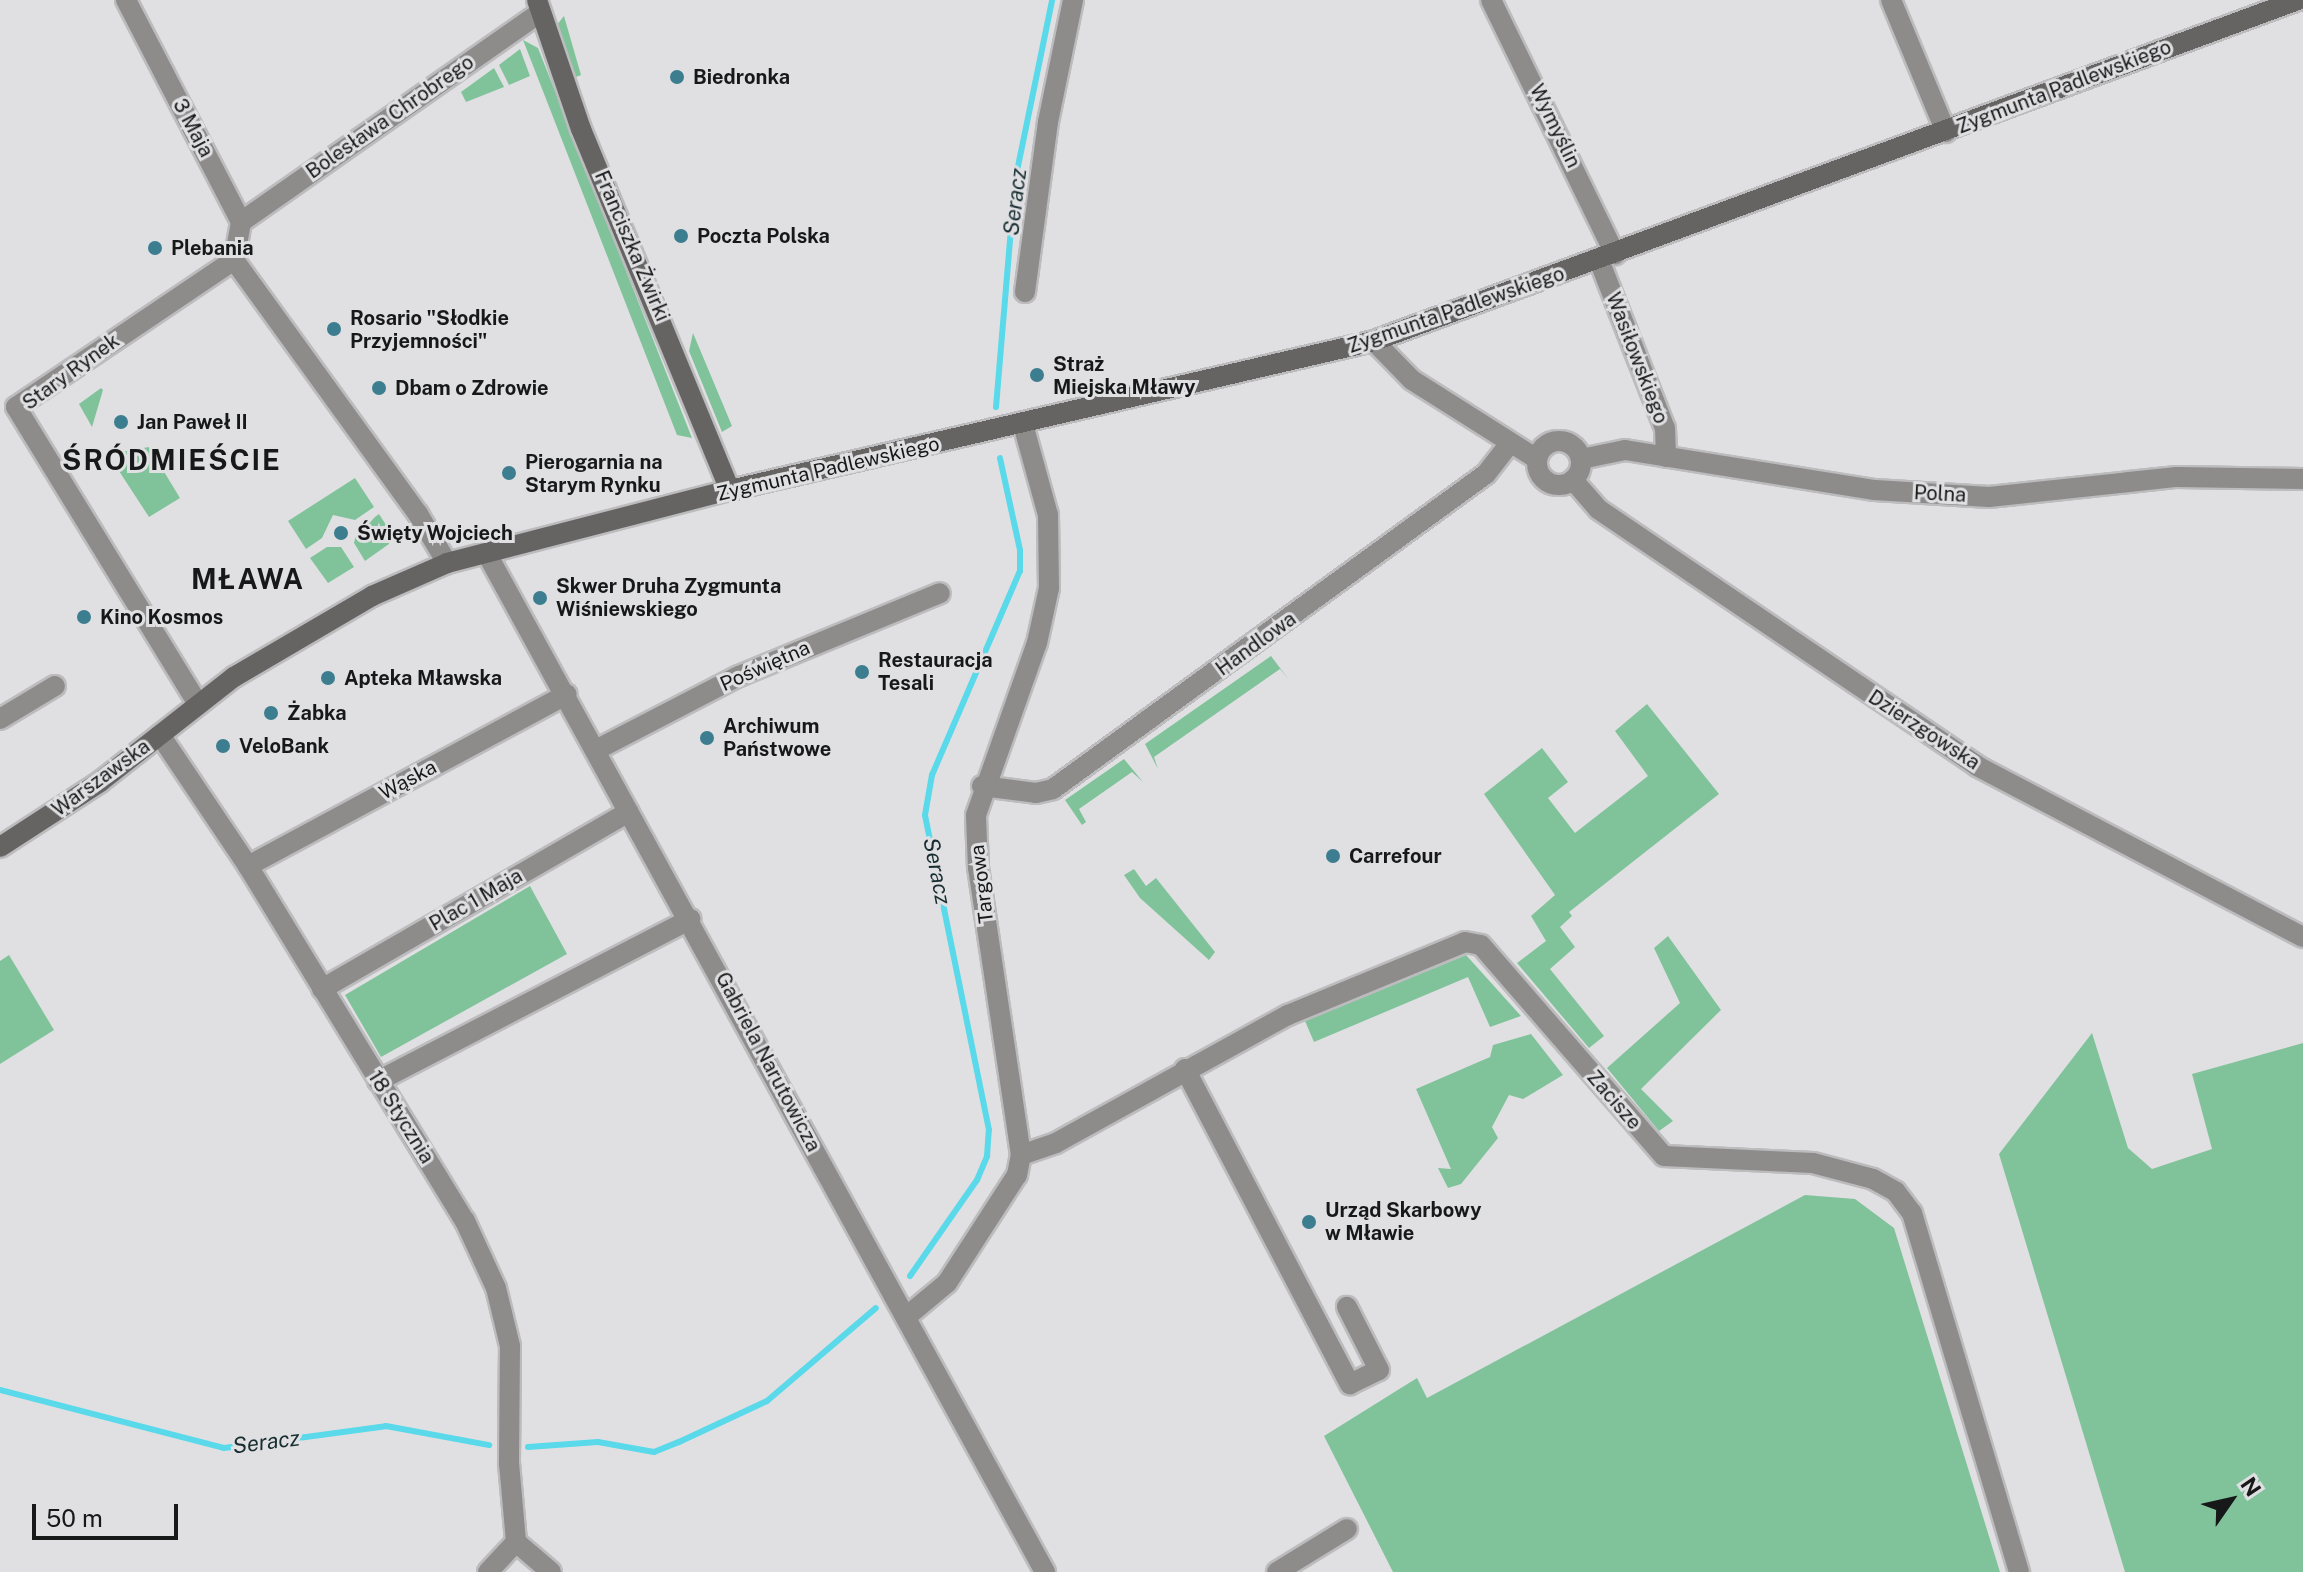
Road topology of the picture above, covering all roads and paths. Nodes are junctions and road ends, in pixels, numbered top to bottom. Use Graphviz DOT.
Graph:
graph roads {
  1 [pos="126,0"];
  2 [pos="1073,0"];
  3 [pos="1491,0"];
  4 [pos="1891,0"];
  5 [pos="2298,0"];
  6 [pos="2272,4"];
  7 [pos="539,6"];
  8 [pos="1946,132"];
  9 [pos="241,222"];
  10 [pos="1607,257"];
  11 [pos="234,260"];
  12 [pos="1025,292"];
  13 [pos="1374,341"];
  14 [pos="8,405"];
  15 [pos="1023,424"];
  16 [pos="1509,445"];
  17 [pos="1666,457"];
  18 [pos="1537,459"];
  19 [pos="1581,459"];
  20 [pos="2303,479"];
  21 [pos="1573,480"];
  22 [pos="730,490"];
  23 [pos="487,554"];
  24 [pos="447,563"];
  25 [pos="940,593"];
  26 [pos="55,686"];
  27 [pos="567,694"];
  28 [pos="197,702"];
  29 [pos="0,719"];
  30 [pos="160,735"];
  31 [pos="596,750"];
  32 [pos="982,786"];
  33 [pos="629,812"];
  34 [pos="0,847"];
  35 [pos="248,866"];
  36 [pos="691,919"];
  37 [pos="2303,937"];
  38 [pos="322,989"];
  39 [pos="1185,1069"];
  40 [pos="378,1081"];
  41 [pos="1021,1155"];
  42 [pos="1347,1307"];
  43 [pos="906,1317"];
  44 [pos="1347,1529"];
  45 [pos="516,1542"];
  46 [pos="1288,1569"];
  47 [pos="488,1572"];
  48 [pos="551,1572"];
  49 [pos="1045,1572"];
  50 [pos="2019,1572"];
  1 -- 9 [label="street, 3 Maja"];
  2 -- 12 [label="street"];
  3 -- 10 [label="street, Wymyślin"];
  4 -- 8 [label="street"];
  5 -- 6 [label="street, Zygmunta Padlewskiego"];
  6 -- 8 [label="street, Zygmunta Padlewskiego"];
  7 -- 9 [label="street, Bolesława Chrobrego"];
  7 -- 22 [label="street, Franciszka Żwirki"];
  8 -- 10 [label="street, Zygmunta Padlewskiego"];
  9 -- 11 [label="street"];
  10 -- 13 [label="street, Zygmunta Padlewskiego"];
  10 -- 17 [label="street, Wasiłowskiego"];
  11 -- 14 [label="street, Stary Rynek"];
  11 -- 24 [label="street"];
  13 -- 15 [label="street, Zygmunta Padlewskiego"];
  13 -- 16 [label="street"];
  14 -- 28 [label="street, Stary Rynek"];
  15 -- 22 [label="street, Zygmunta Padlewskiego"];
  15 -- 32 [label="street, Targowa"];
  16 -- 18 [label="street"];
  16 -- 32 [label="street, Handlowa"];
  17 -- 19 [label="street, Polna"];
  17 -- 20 [label="street, Polna"];
  18 -- 19 [label="street"];
  18 -- 21 [label="street"];
  19 -- 21 [label="street"];
  21 -- 37 [label="street, Dzierzgowska"];
  22 -- 23 [label="street, Zygmunta Padlewskiego"];
  23 -- 24 [label="street, Zygmunta Padlewskiego"];
  23 -- 27 [label="street, Gabriela Narutowicza"];
  24 -- 28 [label="street, Zygmunta Padlewskiego"];
  25 -- 31 [label="street, Poświętna"];
  26 -- 29 [label="street"];
  27 -- 31 [label="street, Gabriela Narutowicza"];
  27 -- 35 [label="street, Wąska"];
  28 -- 30 [label="street, Warszawska"];
  30 -- 34 [label="street, Warszawska"];
  30 -- 35 [label="street, 18 Stycznia"];
  31 -- 33 [label="street, Gabriela Narutowicza"];
  32 -- 41 [label="street, Targowa"];
  33 -- 36 [label="street, Gabriela Narutowicza"];
  33 -- 38 [label="street, Plac 1 Maja"];
  35 -- 38 [label="street, 18 Stycznia"];
  36 -- 40 [label="street"];
  36 -- 43 [label="street, Gabriela Narutowicza"];
  38 -- 40 [label="street, 18 Stycznia"];
  39 -- 41 [label="street, Zacisze"];
  39 -- 42 [label="street"];
  39 -- 50 [label="street, Zacisze"];
  40 -- 45 [label="street, 18 Stycznia"];
  41 -- 43 [label="street, Targowa"];
  43 -- 49 [label="street, Gabriela Narutowicza"];
  44 -- 46 [label="street"];
  45 -- 47 [label="street"];
  45 -- 48 [label="street"];
}
